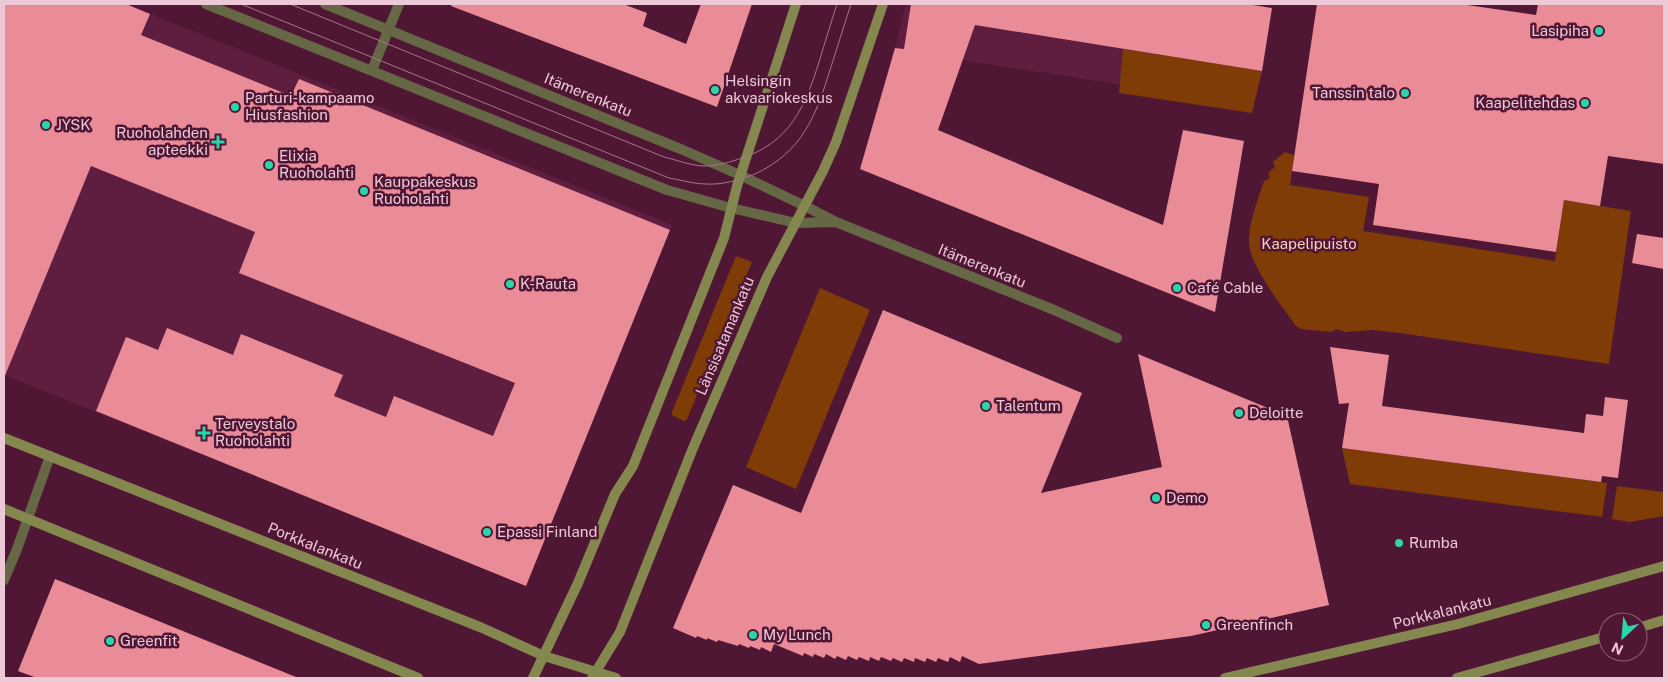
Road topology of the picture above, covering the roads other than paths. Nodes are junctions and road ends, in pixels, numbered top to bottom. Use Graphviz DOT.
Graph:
graph roads {
  1 [pos="206,4"];
  2 [pos="325,4"];
  3 [pos="399,4"];
  4 [pos="796,4"];
  5 [pos="883,4"];
  6 [pos="389,30"];
  7 [pos="372,70"];
  8 [pos="740,175"];
  9 [pos="805,206"];
  10 [pos="732,208"];
  11 [pos="836,222"];
  12 [pos="796,223"];
  13 [pos="1117,338"];
  14 [pos="4,438"];
  15 [pos="50,456"];
  16 [pos="4,509"];
  17 [pos="28,519"];
  18 [pos="1664,566"];
  19 [pos="4,580"];
  20 [pos="1664,620"];
  21 [pos="1648,625"];
  22 [pos="1598,639"];
  23 [pos="544,656"];
  24 [pos="594,675"];
  25 [pos="418,678"];
  26 [pos="533,678"];
  27 [pos="616,678"];
  28 [pos="1224,678"];
  29 [pos="1457,678"];
  1 -- 7 [label="street, Itämerenkatu"];
  2 -- 6 [label="street, Itämerenkatu"];
  3 -- 6 [label="street"];
  4 -- 8 [label="main road"];
  5 -- 9 [label="main road, Länsisatamankatu"];
  6 -- 7 [label="street"];
  6 -- 8 [label="street, Itämerenkatu"];
  7 -- 10 [label="street, Itämerenkatu"];
  8 -- 9 [label="street, Itämerenkatu"];
  8 -- 10 [label="main road"];
  9 -- 11 [label="street, Itämerenkatu"];
  9 -- 12 [label="main road, Länsisatamankatu"];
  10 -- 12 [label="street, Itämerenkatu"];
  10 -- 23 [label="main road"];
  11 -- 12 [label="street, Itämerenkatu"];
  11 -- 13 [label="street, Itämerenkatu"];
  12 -- 24 [label="main road, Länsisatamankatu"];
  14 -- 15 [label="main road, Porkkalankatu"];
  15 -- 17 [label="street"];
  15 -- 23 [label="main road, Porkkalankatu"];
  16 -- 17 [label="main road"];
  17 -- 19 [label="street"];
  17 -- 25 [label="main road"];
  18 -- 28 [label="main road, Porkkalankatu"];
  20 -- 21 [label="main road"];
  22 -- 29 [label="main road"];
  23 -- 24 [label="main road, Porkkalankatu"];
  23 -- 26 [label="main road"];
  24 -- 27 [label="main road, Porkkalankatu"];
}
